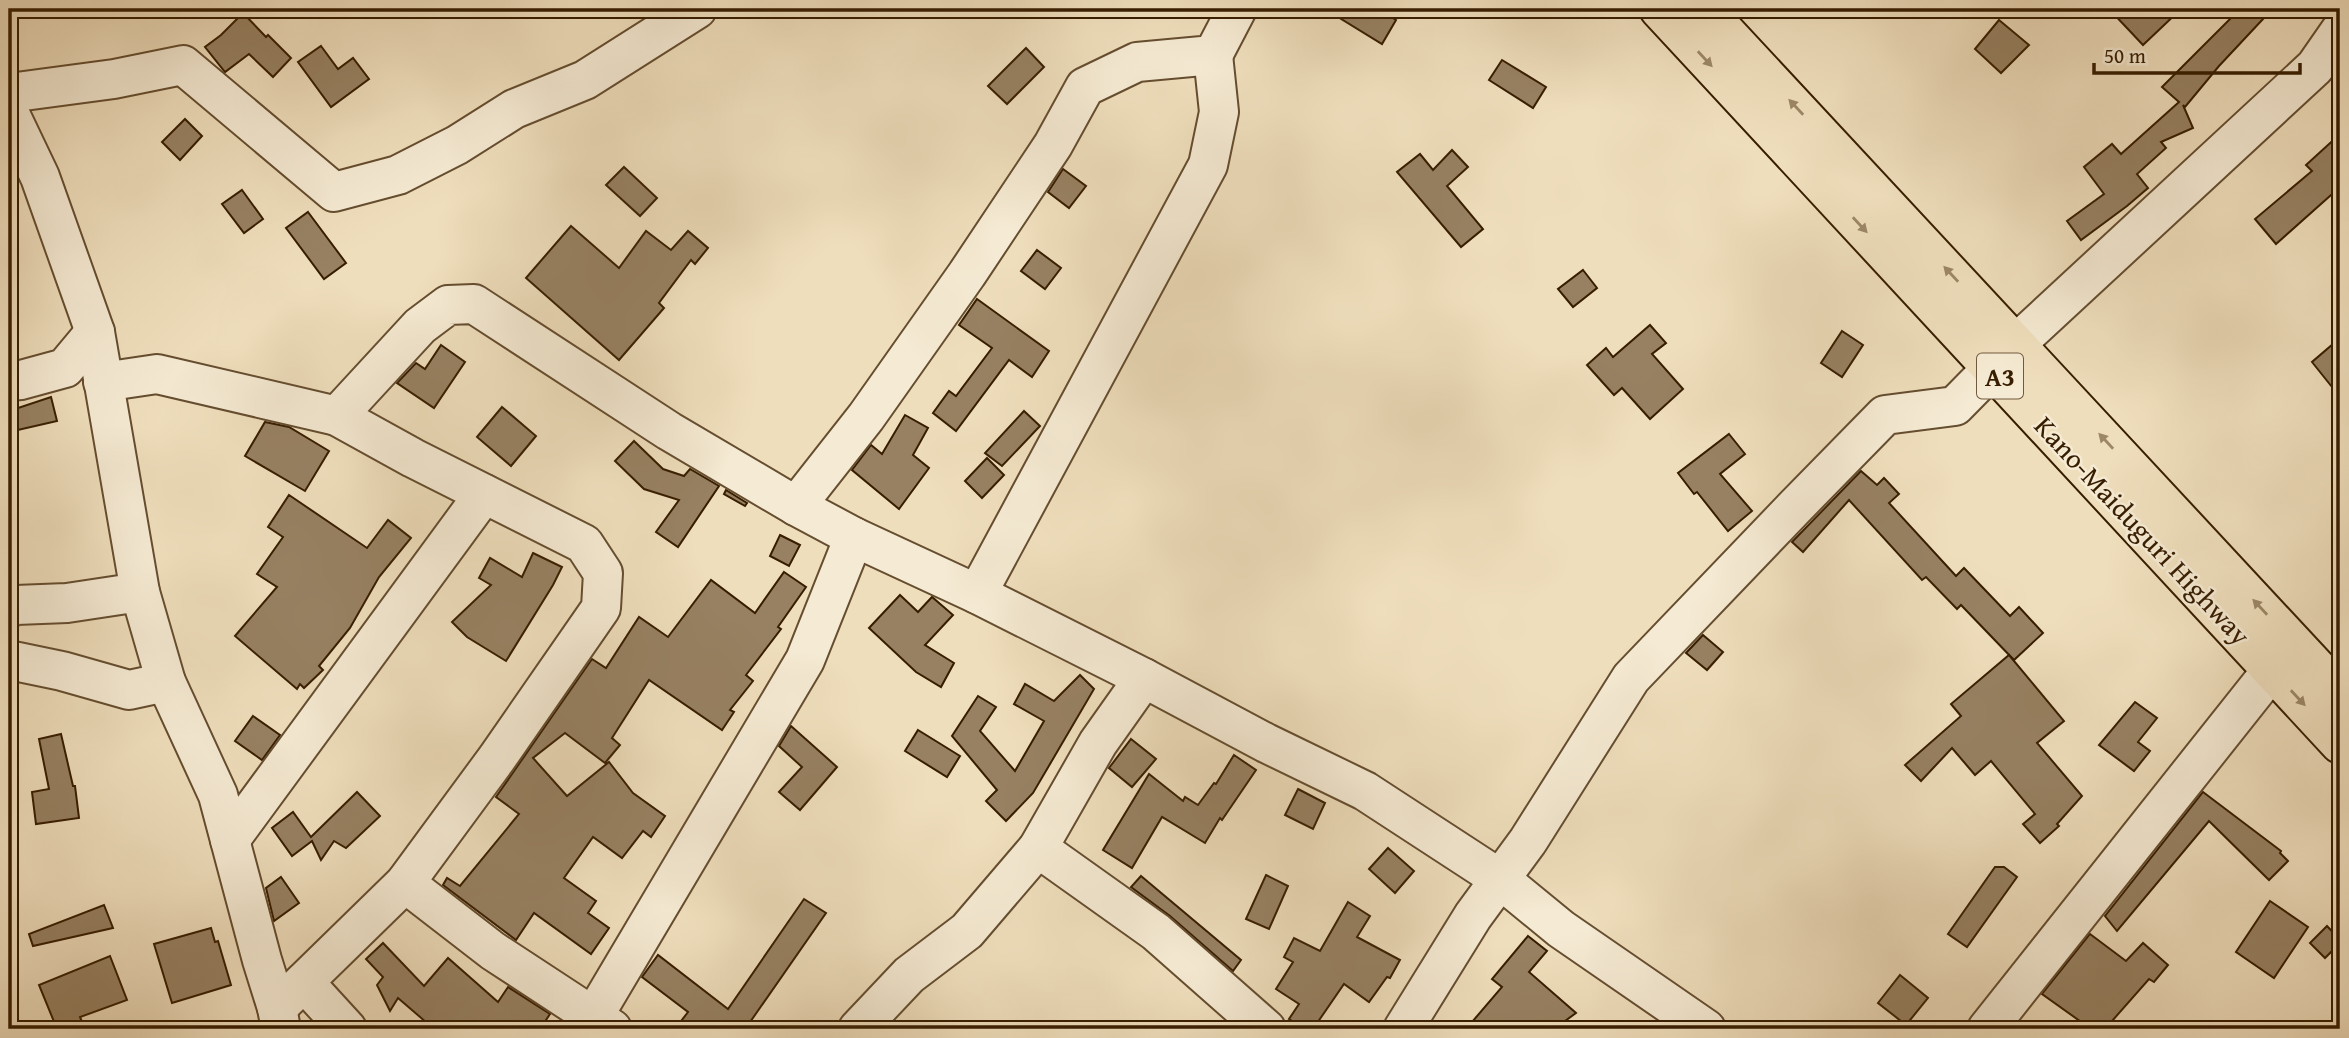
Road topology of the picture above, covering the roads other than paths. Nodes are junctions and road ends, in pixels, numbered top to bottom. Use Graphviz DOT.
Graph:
graph roads {
  1 [pos="696,9"];
  2 [pos="1237,9"];
  3 [pos="1659,9"];
  4 [pos="1704,9"];
  5 [pos="2340,31"];
  6 [pos="1213,55"];
  7 [pos="9,93"];
  8 [pos="9,112"];
  9 [pos="95,332"];
  10 [pos="2004,356"];
  11 [pos="9,382"];
  12 [pos="103,382"];
  13 [pos="337,416"];
  14 [pos="484,494"];
  15 [pos="796,506"];
  16 [pos="854,537"];
  17 [pos="140,592"];
  18 [pos="977,594"];
  19 [pos="9,608"];
  20 [pos="9,660"];
  21 [pos="2272,670"];
  22 [pos="1144,678"];
  23 [pos="166,682"];
  24 [pos="2340,693"];
  25 [pos="2340,744"];
  26 [pos="230,840"];
  27 [pos="1038,848"];
  28 [pos="1500,879"];
  29 [pos="405,883"];
  30 [pos="287,1006"];
  31 [pos="598,1025"];
  32 [pos="347,1029"];
  33 [pos="858,1029"];
  34 [pos="1266,1029"];
  35 [pos="1403,1029"];
  36 [pos="1706,1029"];
  37 [pos="1987,1029"];
  1 -- 7 [label="street"];
  2 -- 6 [label="street"];
  3 -- 10 [label="highway, Kano-Maiduguri Highway / A3, one-way"];
  10 -- 4 [label="highway, Kano-Maiduguri Highway / A3, one-way"];
  5 -- 10 [label="street"];
  6 -- 15 [label="street"];
  6 -- 18 [label="street"];
  8 -- 9 [label="street"];
  9 -- 11 [label="street"];
  9 -- 12 [label="street"];
  10 -- 21 [label="highway, Kano-Maiduguri Highway / A3"];
  24 -- 10 [label="highway, Kano-Maiduguri Highway / A3, one-way"];
  10 -- 28 [label="street"];
  12 -- 13 [label="street"];
  12 -- 17 [label="street"];
  13 -- 14 [label="street"];
  13 -- 15 [label="street"];
  14 -- 26 [label="street"];
  14 -- 29 [label="street"];
  15 -- 16 [label="street"];
  16 -- 18 [label="street"];
  16 -- 31 [label="street"];
  17 -- 19 [label="street"];
  17 -- 23 [label="street"];
  18 -- 22 [label="street"];
  20 -- 23 [label="street"];
  21 -- 25 [label="highway, Kano-Maiduguri Highway / A3, one-way"];
  21 -- 37 [label="street"];
  22 -- 27 [label="street"];
  22 -- 28 [label="street"];
  23 -- 26 [label="street"];
  26 -- 30 [label="street"];
  27 -- 33 [label="street"];
  27 -- 34 [label="street"];
  28 -- 35 [label="street"];
  28 -- 36 [label="street"];
  29 -- 30 [label="street"];
  29 -- 31 [label="street"];
  30 -- 32 [label="street"];
}
